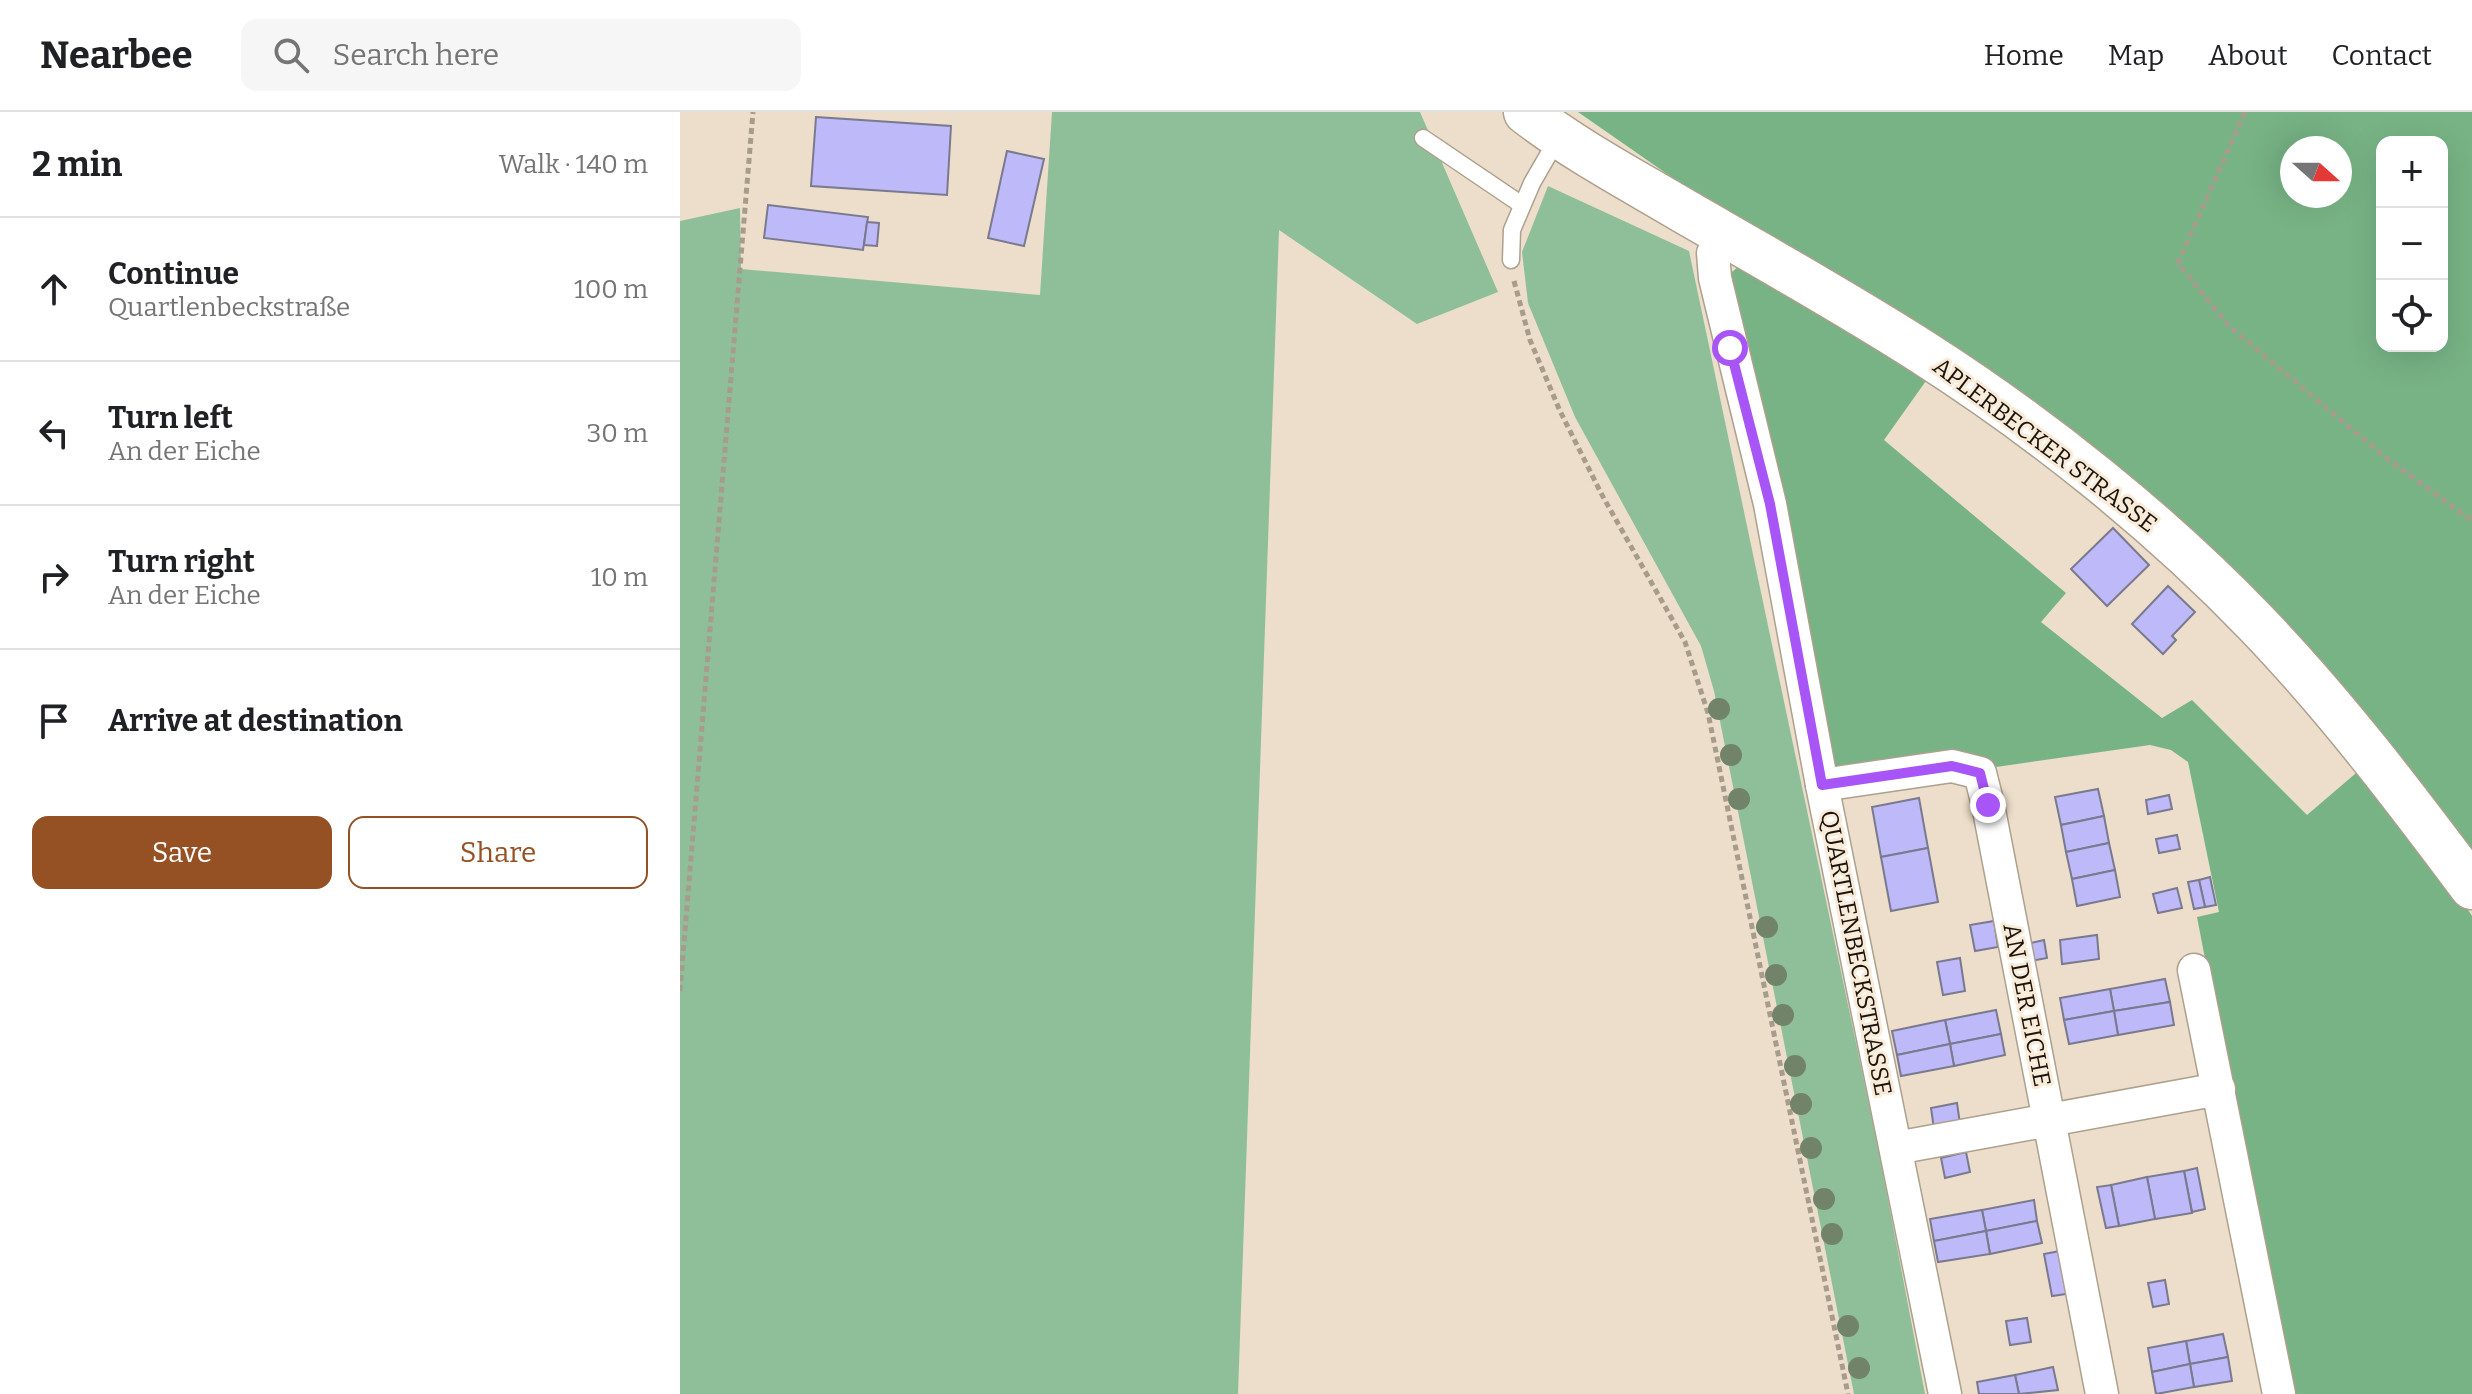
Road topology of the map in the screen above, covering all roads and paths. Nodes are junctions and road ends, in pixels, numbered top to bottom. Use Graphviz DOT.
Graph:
graph roads {
  1 [pos="753,112"];
  2 [pos="2245,112"];
  3 [pos="1542,124"];
  4 [pos="1423,138"];
  5 [pos="1522,205"];
  6 [pos="1725,234"];
  7 [pos="1511,260"];
  8 [pos="2472,521"];
  9 [pos="1822,785"];
  10 [pos="2472,887"];
  11 [pos="2194,970"];
  12 [pos="680,991"];
  13 [pos="2219,1089"];
  14 [pos="2049,1120"];
  15 [pos="1896,1148"];
  16 [pos="1848,1394"];
  17 [pos="1945,1394"];
  18 [pos="2102,1394"];
  19 [pos="2279,1394"];
  1 -- 12 [label="path"];
  2 -- 8 [label="path"];
  3 -- 5 [label="lane"];
  3 -- 6 [label="main road, APLERBECKER STRASSE"];
  4 -- 5 [label="lane"];
  5 -- 7 [label="lane"];
  6 -- 9 [label="street, QUARTLENBECKSTRASSE"];
  6 -- 10 [label="main road, APLERBECKER STRASSE"];
  7 -- 16 [label="path"];
  9 -- 14 [label="street, AN DER EICHE"];
  9 -- 15 [label="street, QUARTLENBECKSTRASSE"];
  11 -- 13 [label="street"];
  13 -- 14 [label="street"];
  13 -- 19 [label="street"];
  14 -- 15 [label="street"];
  14 -- 18 [label="street, AN DER EICHE"];
  15 -- 17 [label="street, QUARTLENBECKSTRASSE"];
}
